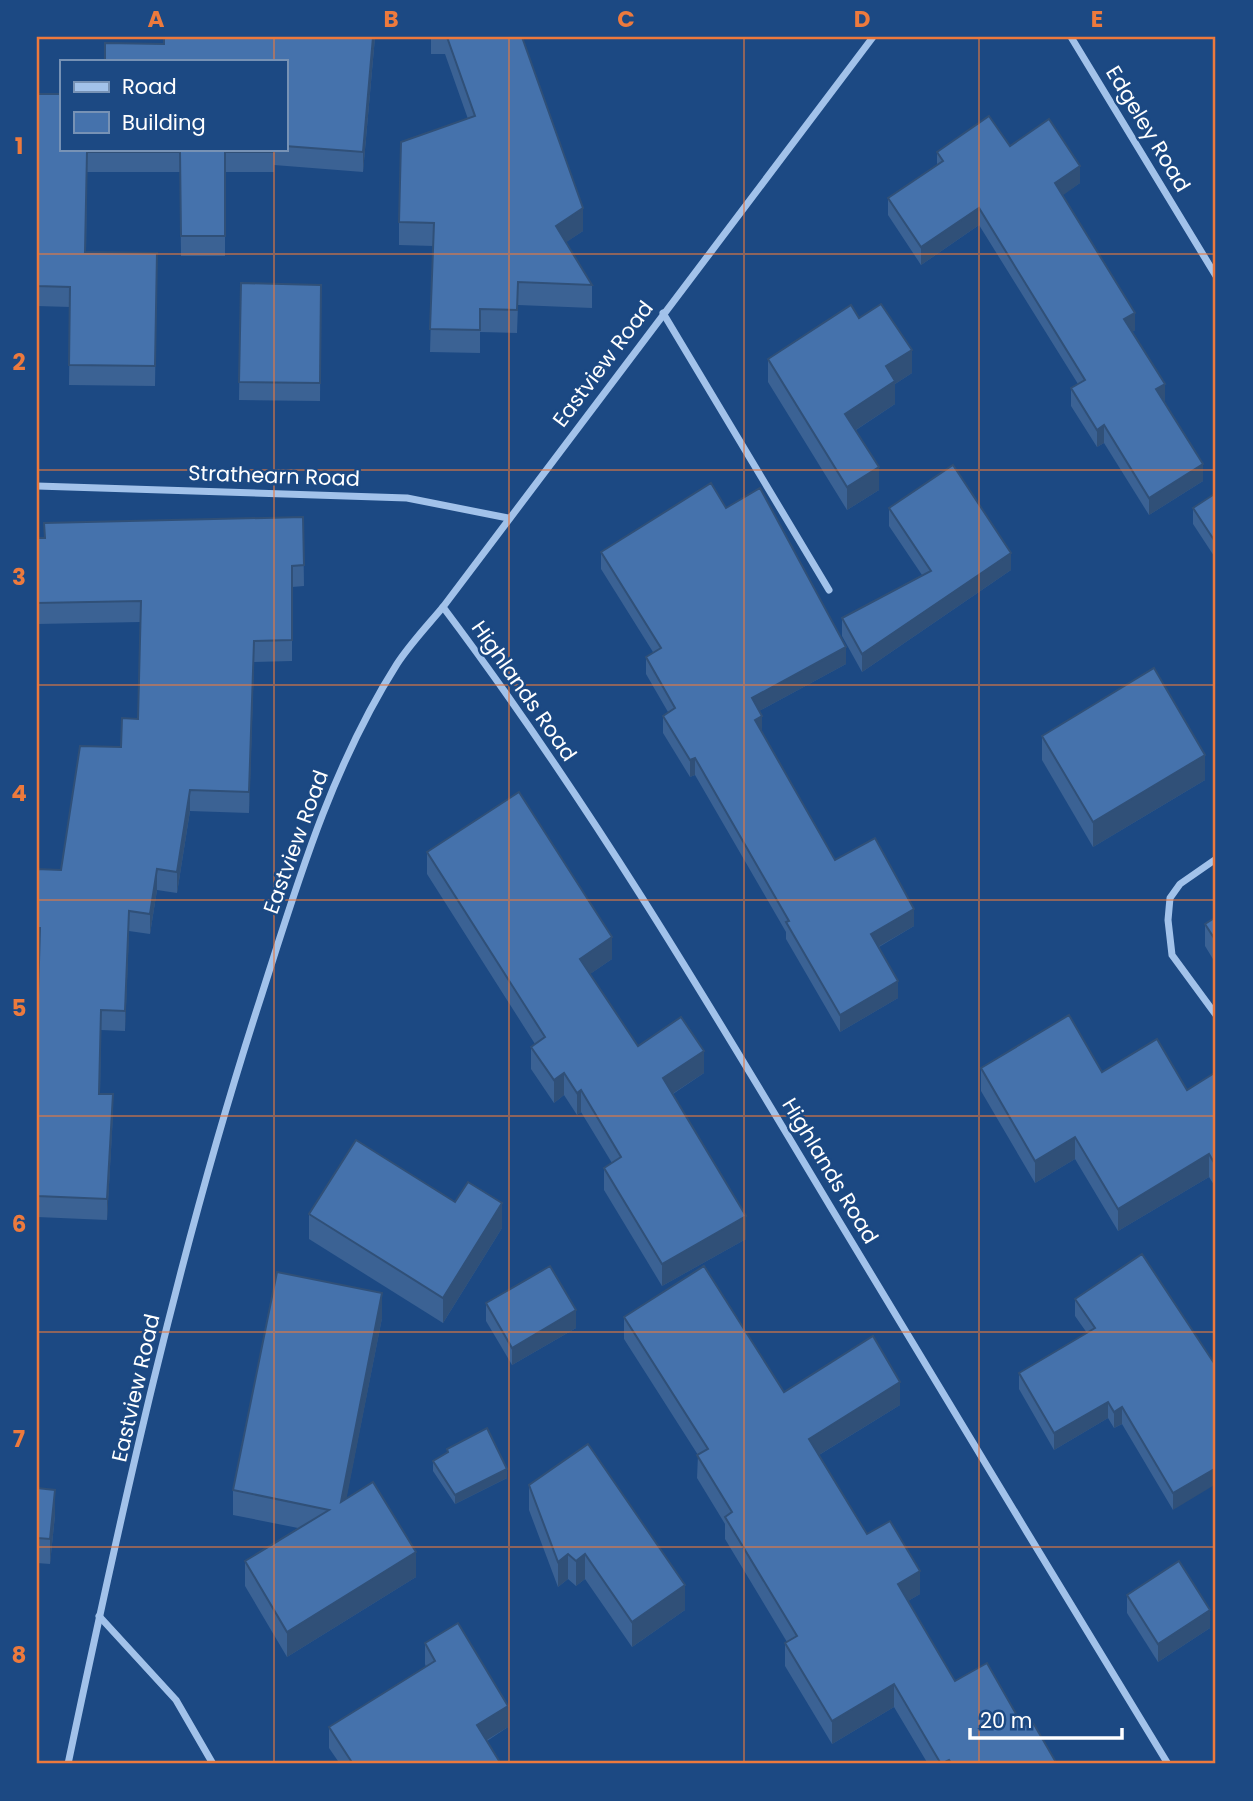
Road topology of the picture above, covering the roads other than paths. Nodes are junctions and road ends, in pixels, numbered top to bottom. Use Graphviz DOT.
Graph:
graph roads {
  1 [pos="873,37"];
  2 [pos="1071,37"];
  3 [pos="1216,276"];
  4 [pos="663,313"];
  5 [pos="37,486"];
  6 [pos="508,518"];
  7 [pos="829,590"];
  8 [pos="443,607"];
  9 [pos="1216,859"];
  10 [pos="1216,1015"];
  11 [pos="99,1616"];
  12 [pos="68,1764"];
  13 [pos="213,1764"];
  14 [pos="1168,1764"];
  1 -- 4 [label="street, Eastview Road"];
  2 -- 3 [label="street, Edgeley Road"];
  4 -- 6 [label="street, Eastview Road"];
  4 -- 7 [label="street"];
  5 -- 6 [label="street, Strathearn Road"];
  6 -- 8 [label="street, Eastview Road"];
  8 -- 11 [label="street, Eastview Road"];
  8 -- 14 [label="street, Highlands Road"];
  9 -- 10 [label="street"];
  11 -- 12 [label="street, Eastview Road"];
  11 -- 13 [label="street"];
}
